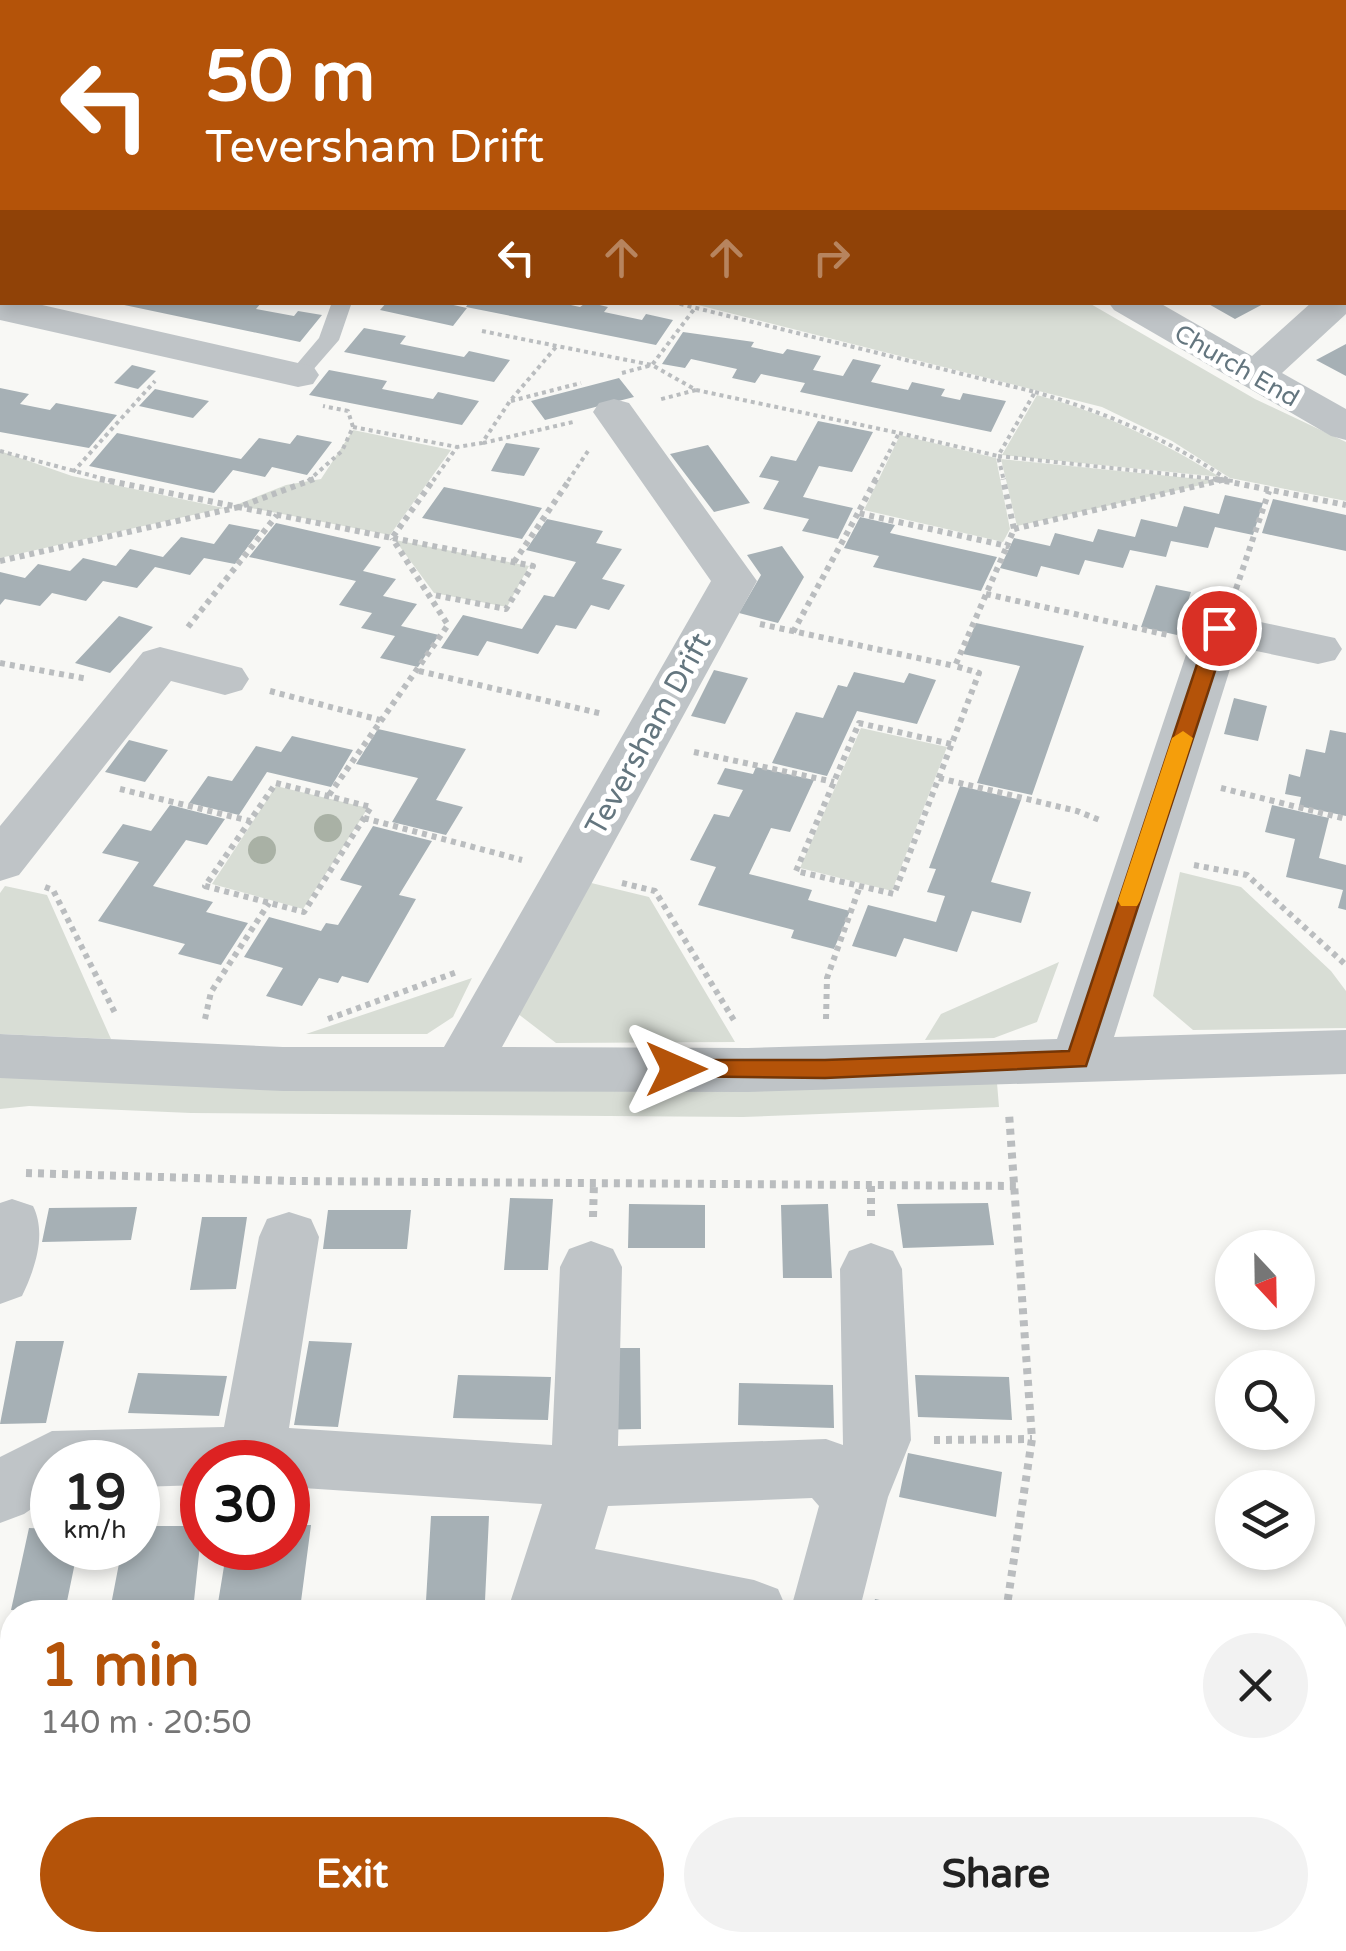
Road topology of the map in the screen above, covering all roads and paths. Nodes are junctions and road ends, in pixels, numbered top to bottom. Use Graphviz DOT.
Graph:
graph roads {
  1 [pos="341,305"];
  2 [pos="693,305"];
  3 [pos="1133,305"];
  4 [pos="1333,305"];
  5 [pos="0,308"];
  6 [pos="482,332"];
  7 [pos="556,347"];
  8 [pos="184,349"];
  9 [pos="652,366"];
  10 [pos="1256,375"];
  11 [pos="265,380"];
  12 [pos="610,388"];
  13 [pos="696,390"];
  14 [pos="1035,392"];
  15 [pos="510,401"];
  16 [pos="353,427"];
  17 [pos="1346,427"];
  18 [pos="899,433"];
  19 [pos="458,447"];
  20 [pos="0,451"];
  21 [pos="998,456"];
  22 [pos="72,473"];
  23 [pos="1228,480"];
  24 [pos="1269,491"];
  25 [pos="1346,505"];
  26 [pos="240,508"];
  27 [pos="858,512"];
  28 [pos="277,515"];
  29 [pos="1014,529"];
  30 [pos="392,538"];
  31 [pos="1006,546"];
  32 [pos="0,561"];
  33 [pos="514,562"];
  34 [pos="986,594"];
  35 [pos="432,595"];
  36 [pos="716,614"];
  37 [pos="793,632"];
  38 [pos="1217,637"];
  39 [pos="1318,649"];
  40 [pos="0,663"];
  41 [pos="955,666"];
  42 [pos="419,671"];
  43 [pos="149,676"];
  44 [pos="226,679"];
  45 [pos="380,720"];
  46 [pos="647,736"];
  47 [pos="951,744"];
  48 [pos="78,766"];
  49 [pos="1171,774"];
  50 [pos="939,778"];
  51 [pos="834,782"];
  52 [pos="329,795"];
  53 [pos="364,818"];
  54 [pos="1346,819"];
  55 [pos="250,821"];
  56 [pos="1146,848"];
  57 [pos="18,874"];
  58 [pos="569,876"];
  59 [pos="860,886"];
  60 [pos="270,903"];
  61 [pos="1346,964"];
  62 [pos="517,968"];
  63 [pos="1346,1052"];
  64 [pos="0,1056"];
  65 [pos="1078,1060"];
  66 [pos="118,1062"];
  67 [pos="1005,1062"];
  68 [pos="197,1065"];
  69 [pos="283,1068"];
  70 [pos="461,1068"];
  71 [pos="825,1069"];
  72 [pos="748,1070"];
  73 [pos="1016,1186"];
  74 [pos="9,1225"];
  75 [pos="289,1236"];
  76 [pos="591,1267"];
  77 [pos="871,1269"];
  78 [pos="1032,1439"];
  79 [pos="255,1440"];
  80 [pos="180,1457"];
  81 [pos="310,1460"];
  82 [pos="866,1468"];
  83 [pos="584,1477"];
  84 [pos="0,1494"];
  85 [pos="547,1593"];
  86 [pos="623,1600"];
  87 [pos="829,1600"];
  88 [pos="1008,1600"];
  1 -- 11 [label="lane"];
  2 -- 9 [label="path"];
  2 -- 14 [label="path"];
  3 -- 10 [label="street, Church End"];
  4 -- 10 [label="street"];
  5 -- 8 [label="street"];
  6 -- 7 [label="path"];
  7 -- 9 [label="path"];
  7 -- 15 [label="path"];
  8 -- 11 [label="street"];
  8 -- 22 [label="path"];
  9 -- 12 [label="path"];
  10 -- 17 [label="street, Church End"];
  11 -- 16 [label="path"];
  12 -- 15 [label="path"];
  12 -- 33 [label="path"];
  12 -- 36 [label="street, Teversham Drift"];
  13 -- 18 [label="path"];
  14 -- 21 [label="path"];
  14 -- 23 [label="path"];
  15 -- 19 [label="path"];
  16 -- 19 [label="path"];
  16 -- 26 [label="path"];
  18 -- 21 [label="path"];
  18 -- 27 [label="path"];
  19 -- 30 [label="path"];
  20 -- 22 [label="path"];
  21 -- 23 [label="path"];
  21 -- 29 [label="path"];
  22 -- 26 [label="path"];
  23 -- 24 [label="path"];
  23 -- 29 [label="path"];
  24 -- 25 [label="path"];
  24 -- 38 [label="path"];
  26 -- 28 [label="path"];
  26 -- 32 [label="path"];
  27 -- 31 [label="path"];
  27 -- 37 [label="path"];
  28 -- 30 [label="path"];
  28 -- 43 [label="path"];
  29 -- 31 [label="path"];
  30 -- 33 [label="path"];
  30 -- 35 [label="path"];
  31 -- 34 [label="path"];
  33 -- 35 [label="path"];
  34 -- 38 [label="path"];
  34 -- 41 [label="path"];
  35 -- 42 [label="path"];
  36 -- 37 [label="path"];
  36 -- 46 [label="street, Teversham Drift"];
  37 -- 41 [label="path"];
  38 -- 39 [label="street"];
  38 -- 49 [label="street"];
  40 -- 43 [label="path"];
  41 -- 47 [label="path"];
  42 -- 45 [label="path"];
  42 -- 46 [label="path"];
  43 -- 44 [label="street"];
  43 -- 48 [label="street"];
  44 -- 45 [label="path"];
  45 -- 52 [label="path"];
  46 -- 51 [label="path"];
  46 -- 58 [label="street, Teversham Drift"];
  47 -- 50 [label="path"];
  47 -- 51 [label="path"];
  48 -- 55 [label="path"];
  48 -- 57 [label="street"];
  49 -- 54 [label="path"];
  49 -- 56 [label="street"];
  50 -- 56 [label="path"];
  50 -- 59 [label="path"];
  51 -- 59 [label="path"];
  52 -- 53 [label="path"];
  52 -- 55 [label="path"];
  53 -- 58 [label="path"];
  53 -- 60 [label="path"];
  55 -- 60 [label="path"];
  56 -- 61 [label="path"];
  56 -- 65 [label="street"];
  57 -- 66 [label="path"];
  58 -- 62 [label="street, Teversham Drift"];
  58 -- 72 [label="path"];
  59 -- 71 [label="path"];
  60 -- 68 [label="path"];
  62 -- 69 [label="path"];
  62 -- 70 [label="street, Teversham Drift"];
  63 -- 65 [label="street"];
  64 -- 66 [label="street"];
  65 -- 67 [label="street"];
  66 -- 68 [label="street"];
  67 -- 71 [label="street"];
  67 -- 73 [label="path"];
  68 -- 69 [label="street"];
  69 -- 70 [label="street"];
  70 -- 72 [label="street"];
  71 -- 72 [label="street"];
  73 -- 74 [label="path"];
  73 -- 78 [label="path"];
  75 -- 79 [label="street"];
  76 -- 83 [label="street"];
  77 -- 82 [label="street"];
  78 -- 82 [label="path"];
  78 -- 88 [label="path"];
  80 -- 84 [label="street"];
  81 -- 83 [label="street"];
  82 -- 83 [label="street"];
  82 -- 87 [label="street"];
  83 -- 85 [label="street"];
  85 -- 86 [label="street"];
}
